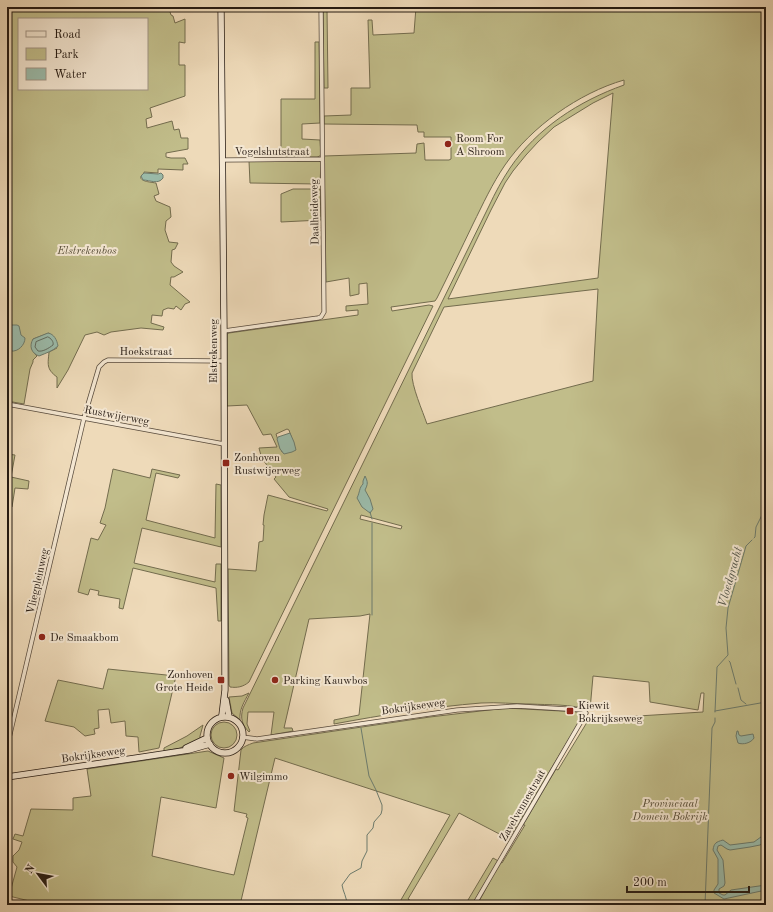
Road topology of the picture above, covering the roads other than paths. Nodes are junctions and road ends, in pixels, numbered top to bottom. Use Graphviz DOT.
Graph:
graph roads {
  1 [pos="221,7"];
  2 [pos="321,7"];
  3 [pos="322,159"];
  4 [pos="222,160"];
  5 [pos="224,331"];
  6 [pos="224,361"];
  7 [pos="7,404"];
  8 [pos="84,418"];
  9 [pos="224,444"];
  10 [pos="225,695"];
  11 [pos="586,713"];
  12 [pos="221,717"];
  13 [pos="229,718"];
  14 [pos="242,737"];
  15 [pos="207,738"];
  16 [pos="210,744"];
  17 [pos="7,747"];
  18 [pos="183,750"];
  19 [pos="7,776"];
  20 [pos="474,905"];
  1 -- 4 [label="street, Elstrekenweg"];
  2 -- 3 [label="street, Daalheideweg"];
  3 -- 4 [label="street, Vogelshutstraat"];
  3 -- 5 [label="street, Daalheideweg"];
  4 -- 5 [label="street, Elstrekenweg"];
  5 -- 6 [label="street, Elstrekenweg"];
  6 -- 8 [label="street, Hoekstraat"];
  6 -- 9 [label="street, Elstrekenweg"];
  7 -- 8 [label="street, Rustwijerweg"];
  8 -- 9 [label="street, Rustwijerweg"];
  8 -- 17 [label="street, Vliegpleinweg"];
  9 -- 10 [label="street, Elstrekenweg"];
  10 -- 12 [label="street, Elstrekenweg"];
  10 -- 13 [label="street, Elstrekenweg"];
  11 -- 14 [label="street, Bokrijkseweg"];
  11 -- 20 [label="street, Zavelvennestraat"];
  12 -- 13 [label="street"];
  12 -- 15 [label="street"];
  13 -- 14 [label="street"];
  14 -- 16 [label="street"];
  15 -- 16 [label="street"];
  15 -- 18 [label="street, Bokrijkseweg"];
  16 -- 18 [label="street, Bokrijkseweg"];
  18 -- 19 [label="street, Bokrijkseweg"];
}
